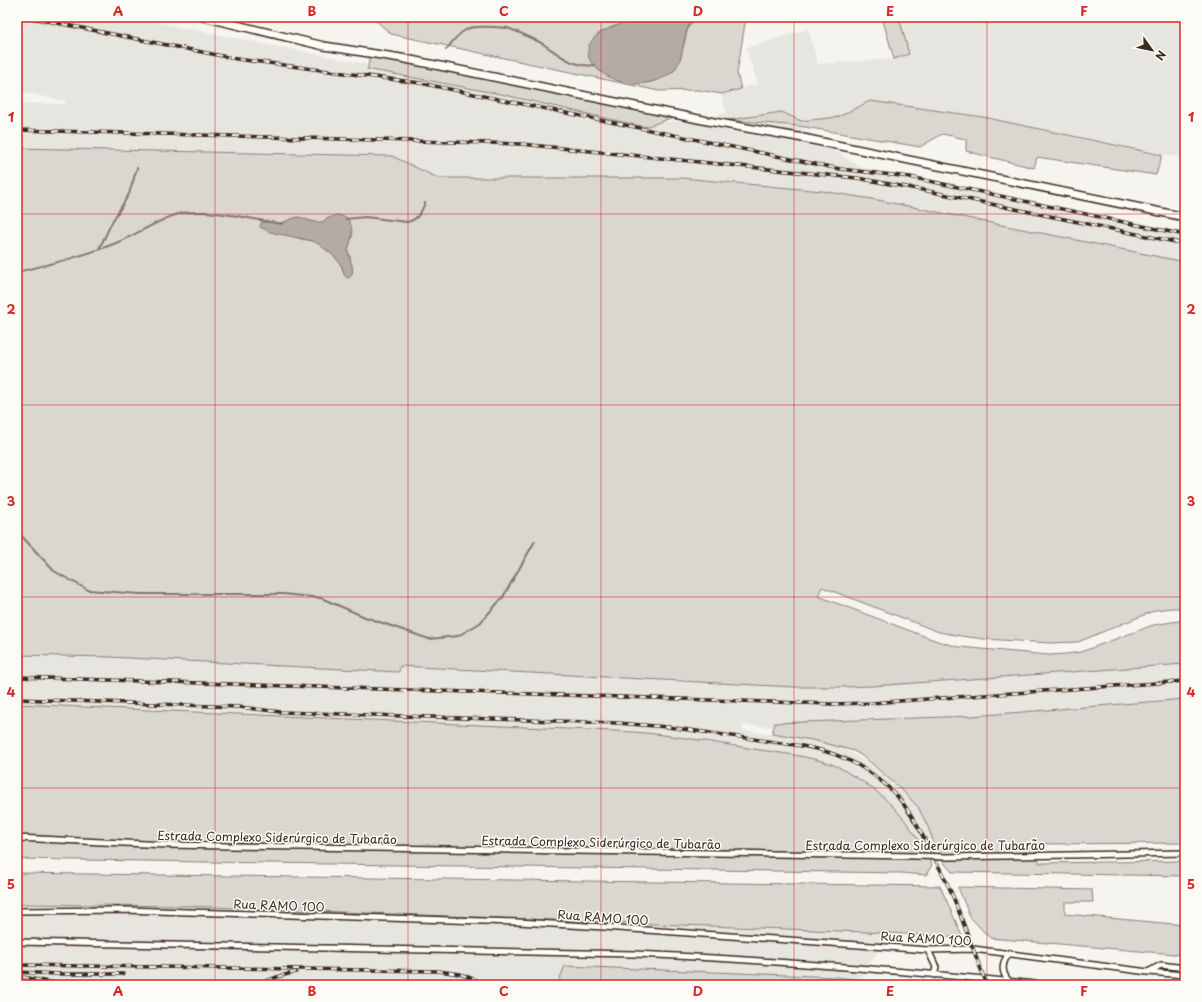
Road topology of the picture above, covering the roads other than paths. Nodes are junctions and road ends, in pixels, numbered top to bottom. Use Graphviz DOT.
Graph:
graph roads {
  1 [pos="203,17"];
  2 [pos="1185,217"];
  3 [pos="17,838"];
  4 [pos="1185,853"];
  5 [pos="17,911"];
  6 [pos="17,942"];
  7 [pos="928,950"];
  8 [pos="1010,954"];
  9 [pos="1185,968"];
  10 [pos="1148,972"];
  11 [pos="934,975"];
  12 [pos="1185,975"];
  13 [pos="1009,981"];
  14 [pos="1044,985"];
  1 -- 2 [label="street"];
  3 -- 4 [label="street, Estrada Complexo Siderúrgico de Tubarão, bridge"];
  5 -- 7 [label="street, Rua RAMO 100"];
  6 -- 11 [label="street"];
  7 -- 8 [label="street, Rua RAMO 100"];
  7 -- 11 [label="street"];
  8 -- 10 [label="street, Rua RAMO 100"];
  8 -- 13 [label="street"];
  9 -- 10 [label="street"];
  10 -- 12 [label="street, Rua RAMO 100"];
  11 -- 13 [label="street"];
  13 -- 14 [label="street"];
}
